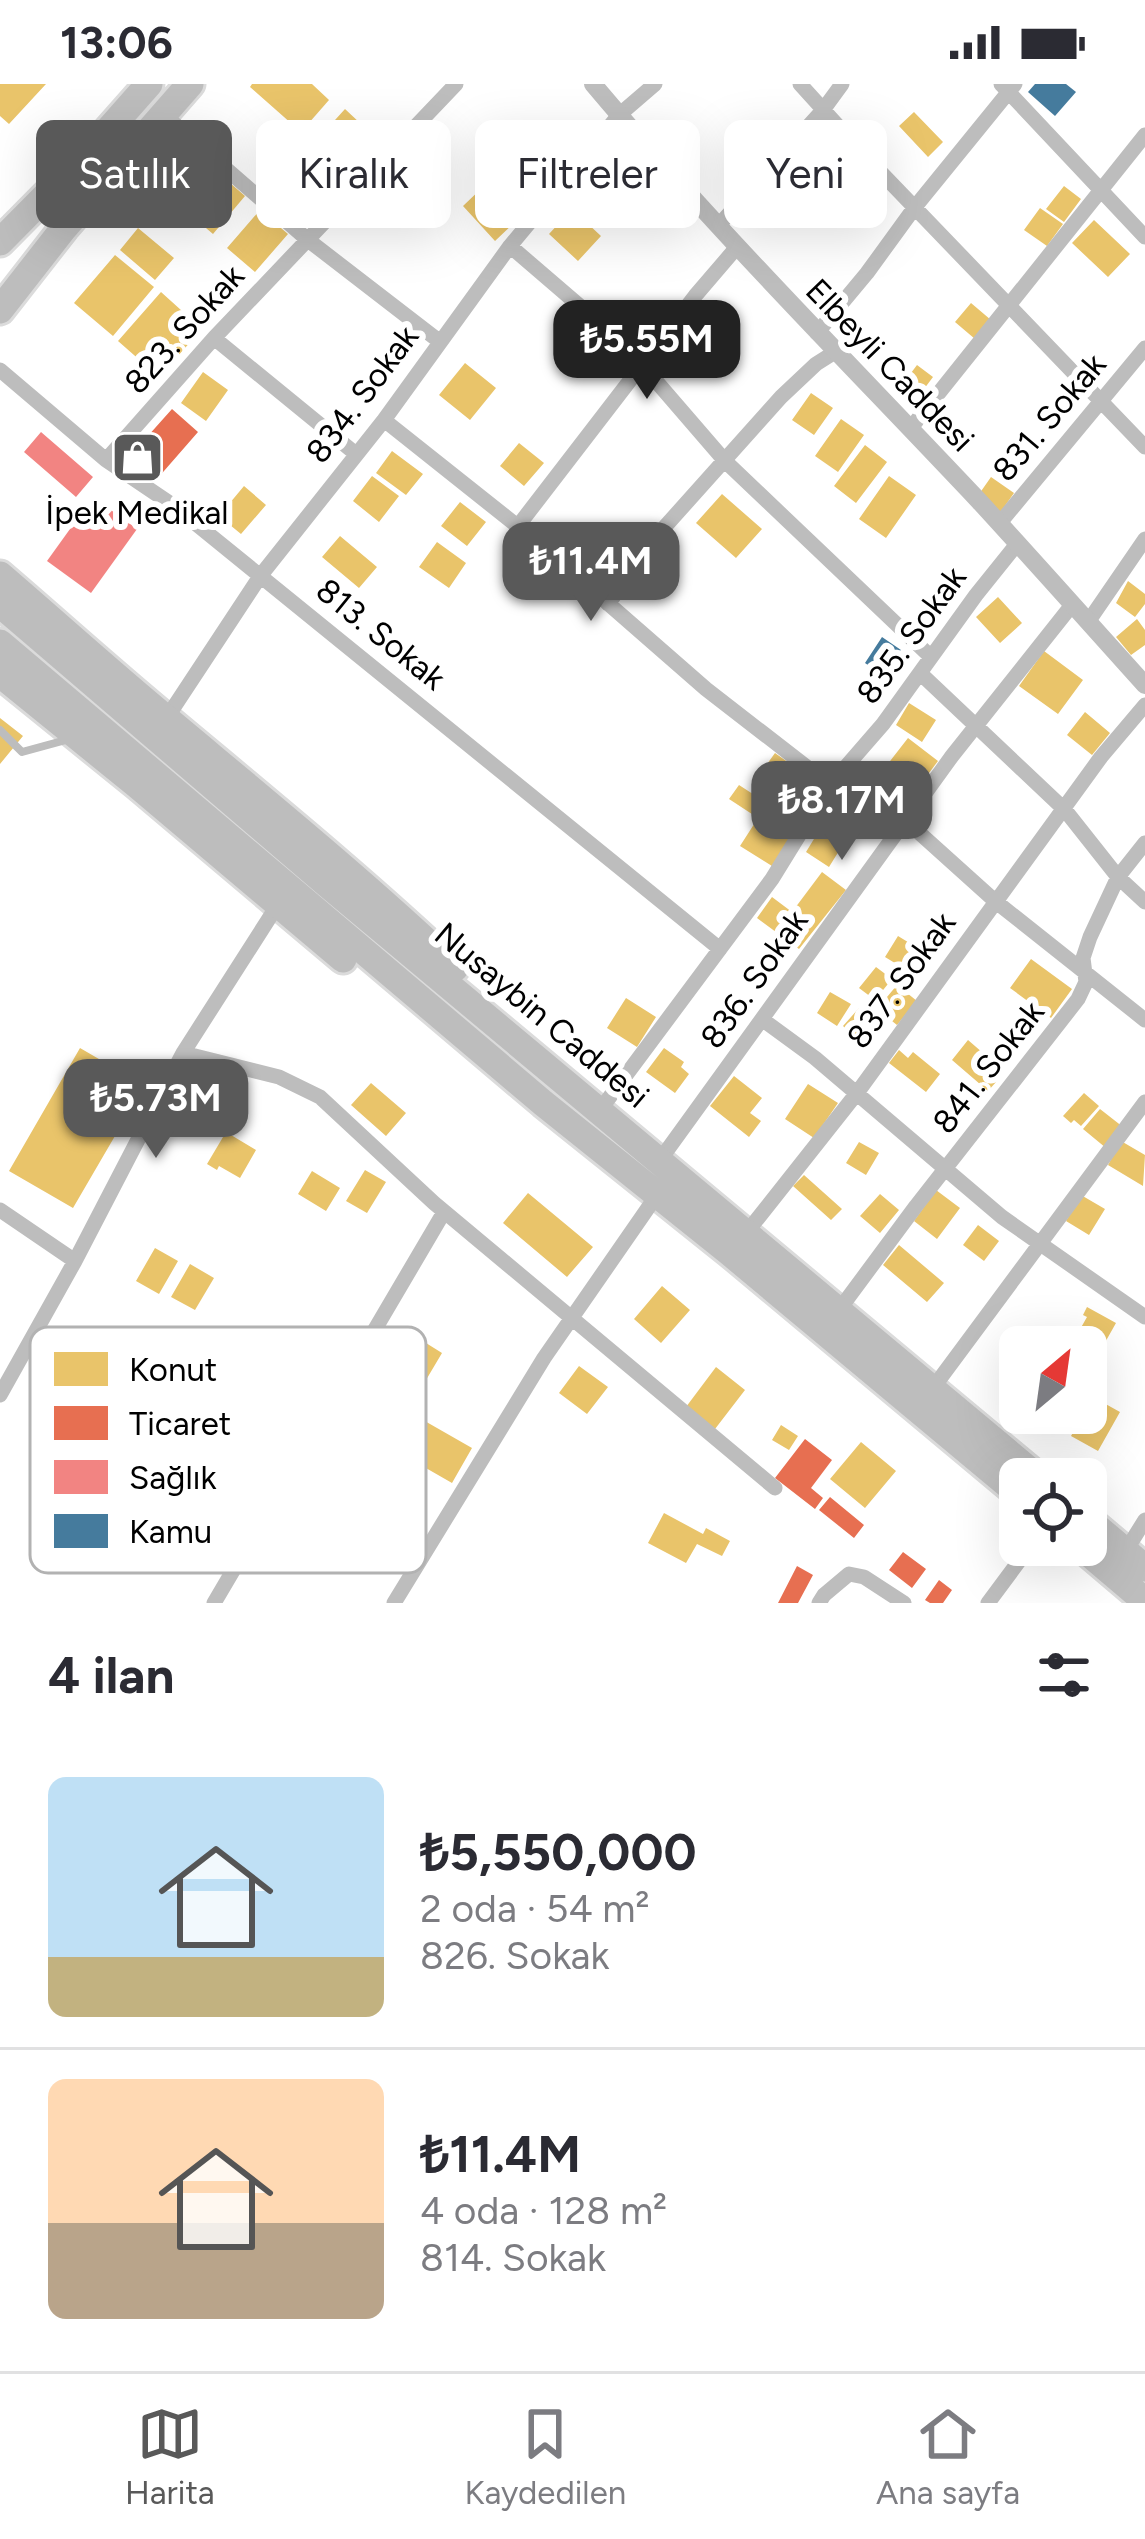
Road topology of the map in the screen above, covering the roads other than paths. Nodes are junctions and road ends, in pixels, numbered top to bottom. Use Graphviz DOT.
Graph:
graph roads {
  1 [pos="149,84"];
  2 [pos="190,84"];
  3 [pos="456,84"];
  4 [pos="593,84"];
  5 [pos="655,84"];
  6 [pos="800,84"];
  7 [pos="842,84"];
  8 [pos="1008,87"];
  9 [pos="823,110"];
  10 [pos="164,114"];
  11 [pos="619,115"];
  12 [pos="1145,135"];
  13 [pos="1102,190"];
  14 [pos="915,207"];
  15 [pos="718,226"];
  16 [pos="1145,237"];
  17 [pos="308,240"];
  18 [pos="0,242"];
  19 [pos="510,246"];
  20 [pos="737,247"];
  21 [pos="1011,305"];
  22 [pos="0,310"];
  23 [pos="817,333"];
  24 [pos="214,338"];
  25 [pos="439,341"];
  26 [pos="1145,348"];
  27 [pos="835,352"];
  28 [pos="643,366"];
  29 [pos="0,370"];
  30 [pos="1102,402"];
  31 [pos="383,420"];
  32 [pos="910,429"];
  33 [pos="1145,447"];
  34 [pos="356,454"];
  35 [pos="106,460"];
  36 [pos="725,461"];
  37 [pos="999,524"];
  38 [pos="518,526"];
  39 [pos="1145,539"];
  40 [pos="1017,544"];
  41 [pos="0,575"];
  42 [pos="260,575"];
  43 [pos="0,604"];
  44 [pos="608,604"];
  45 [pos="1072,605"];
  46 [pos="1088,622"];
  47 [pos="0,643"];
  48 [pos="931,657"];
  49 [pos="920,673"];
  50 [pos="0,674"];
  51 [pos="1145,685"];
  52 [pos="1145,705"];
  53 [pos="166,718"];
  54 [pos="977,724"];
  55 [pos="0,730"];
  56 [pos="76,737"];
  57 [pos="830,785"];
  58 [pos="1064,810"];
  59 [pos="905,820"];
  60 [pos="1145,843"];
  61 [pos="1118,878"];
  62 [pos="995,901"];
  63 [pos="1145,902"];
  64 [pos="277,905"];
  65 [pos="720,949"];
  66 [pos="1085,970"];
  67 [pos="763,1020"];
  68 [pos="1145,1020"];
  69 [pos="183,1053"];
  70 [pos="856,1093"];
  71 [pos="543,1103"];
  72 [pos="599,1110"];
  73 [pos="1142,1113"];
  74 [pos="660,1160"];
  75 [pos="947,1169"];
  76 [pos="657,1195"];
  77 [pos="0,1210"];
  78 [pos="444,1212"];
  79 [pos="748,1232"];
  80 [pos="1040,1242"];
  81 [pos="75,1261"];
  82 [pos="839,1310"];
  83 [pos="1145,1317"];
  84 [pos="571,1318"];
  85 [pos="38,1327"];
  86 [pos="376,1327"];
  87 [pos="30,1341"];
  88 [pos="933,1388"];
  89 [pos="0,1395"];
  90 [pos="1015,1458"];
  91 [pos="999,1478"];
  92 [pos="775,1488"];
  93 [pos="1145,1520"];
  94 [pos="1107,1536"];
  95 [pos="426,1551"];
  96 [pos="1135,1560"];
  97 [pos="1015,1566"];
  98 [pos="1104,1566"];
  99 [pos="232,1573"];
  100 [pos="413,1573"];
  101 [pos="1145,1601"];
  102 [pos="214,1603"];
  103 [pos="394,1603"];
  104 [pos="819,1603"];
  105 [pos="904,1603"];
  106 [pos="988,1603"];
  1 -- 18 [label="highway"];
  2 -- 10 [label="highway"];
  3 -- 17 [label="street, 823. Sokak"];
  4 -- 11 [label="street, Elbeyli Caddesi"];
  5 -- 11 [label="street, 834. Sokak"];
  6 -- 9 [label="street"];
  7 -- 9 [label="street"];
  8 -- 13 [label="street"];
  8 -- 14 [label="street"];
  9 -- 14 [label="street"];
  9 -- 15 [label="street"];
  10 -- 17 [label="street"];
  10 -- 22 [label="highway"];
  11 -- 15 [label="street, Elbeyli Caddesi"];
  11 -- 19 [label="street, 834. Sokak"];
  12 -- 13 [label="street"];
  13 -- 16 [label="street"];
  13 -- 21 [label="street"];
  14 -- 21 [label="street"];
  14 -- 23 [label="street"];
  15 -- 20 [label="street, Elbeyli Caddesi"];
  17 -- 24 [label="street, 823. Sokak"];
  17 -- 25 [label="street"];
  19 -- 25 [label="street, 834. Sokak"];
  19 -- 28 [label="street"];
  20 -- 23 [label="street, Elbeyli Caddesi"];
  20 -- 28 [label="street"];
  21 -- 30 [label="street"];
  21 -- 32 [label="street"];
  23 -- 27 [label="street, Elbeyli Caddesi"];
  24 -- 34 [label="street"];
  24 -- 35 [label="street, 823. Sokak"];
  25 -- 31 [label="street, 834. Sokak"];
  26 -- 30 [label="street, 831. Sokak"];
  27 -- 32 [label="street, Elbeyli Caddesi"];
  27 -- 36 [label="street"];
  28 -- 36 [label="street"];
  28 -- 38 [label="street"];
  29 -- 35 [label="street, 813. Sokak"];
  30 -- 33 [label="street"];
  30 -- 37 [label="street, 831. Sokak"];
  31 -- 34 [label="street, 834. Sokak"];
  31 -- 38 [label="street"];
  32 -- 37 [label="street, Elbeyli Caddesi"];
  34 -- 42 [label="street, 834. Sokak"];
  35 -- 42 [label="street, 813. Sokak"];
  36 -- 44 [label="street"];
  36 -- 48 [label="street"];
  37 -- 40 [label="street, Elbeyli Caddesi"];
  38 -- 44 [label="street"];
  39 -- 46 [label="street"];
  40 -- 45 [label="street, Elbeyli Caddesi"];
  40 -- 48 [label="street, 835. Sokak"];
  41 -- 53 [label="highway"];
  42 -- 53 [label="street, 834. Sokak"];
  42 -- 65 [label="street, 813. Sokak"];
  43 -- 72 [label="highway, Nusaybin Caddesi"];
  44 -- 57 [label="street"];
  45 -- 46 [label="street, Elbeyli Caddesi"];
  45 -- 54 [label="street, 836. Sokak"];
  46 -- 51 [label="street, Elbeyli Caddesi"];
  47 -- 71 [label="highway, Nusaybin Caddesi"];
  48 -- 49 [label="street, 835. Sokak"];
  49 -- 54 [label="street"];
  49 -- 57 [label="street, 835. Sokak"];
  50 -- 56 [label="highway"];
  52 -- 58 [label="street, 837. Sokak"];
  53 -- 72 [label="highway"];
  54 -- 58 [label="street"];
  54 -- 59 [label="street, 836. Sokak"];
  55 -- 56 [label="lane"];
  56 -- 64 [label="highway"];
  57 -- 65 [label="street, 835. Sokak"];
  58 -- 61 [label="street"];
  58 -- 62 [label="street, 837. Sokak"];
  59 -- 62 [label="street"];
  59 -- 67 [label="street, 836. Sokak"];
  60 -- 61 [label="street, 841. Sokak"];
  61 -- 63 [label="street"];
  61 -- 66 [label="street, 841. Sokak"];
  62 -- 66 [label="street"];
  62 -- 70 [label="street, 837. Sokak"];
  64 -- 69 [label="street"];
  64 -- 71 [label="highway"];
  65 -- 72 [label="street, 835. Sokak"];
  66 -- 68 [label="street"];
  66 -- 75 [label="street, 841. Sokak"];
  67 -- 70 [label="street"];
  67 -- 74 [label="street, 836. Sokak"];
  69 -- 78 [label="street"];
  69 -- 81 [label="street"];
  70 -- 75 [label="street"];
  70 -- 79 [label="street, 837. Sokak"];
  71 -- 76 [label="highway, Nusaybin Caddesi"];
  72 -- 74 [label="highway, Nusaybin Caddesi"];
  73 -- 80 [label="street"];
  74 -- 79 [label="highway, Nusaybin Caddesi"];
  75 -- 80 [label="street"];
  75 -- 82 [label="street, 841. Sokak"];
  76 -- 84 [label="street"];
  76 -- 91 [label="highway, Nusaybin Caddesi"];
  77 -- 81 [label="street"];
  78 -- 84 [label="street"];
  78 -- 86 [label="street"];
  79 -- 82 [label="highway, Nusaybin Caddesi"];
  80 -- 83 [label="street"];
  80 -- 88 [label="street"];
  81 -- 85 [label="street"];
  82 -- 88 [label="highway, Nusaybin Caddesi"];
  84 -- 92 [label="street"];
  84 -- 95 [label="street"];
  87 -- 89 [label="street"];
  88 -- 90 [label="highway, Nusaybin Caddesi"];
  93 -- 96 [label="street"];
  94 -- 96 [label="highway"];
  97 -- 106 [label="street"];
  98 -- 101 [label="highway"];
  99 -- 102 [label="street"];
  100 -- 103 [label="street"];
  104 -- 105 [label="street"];
}
